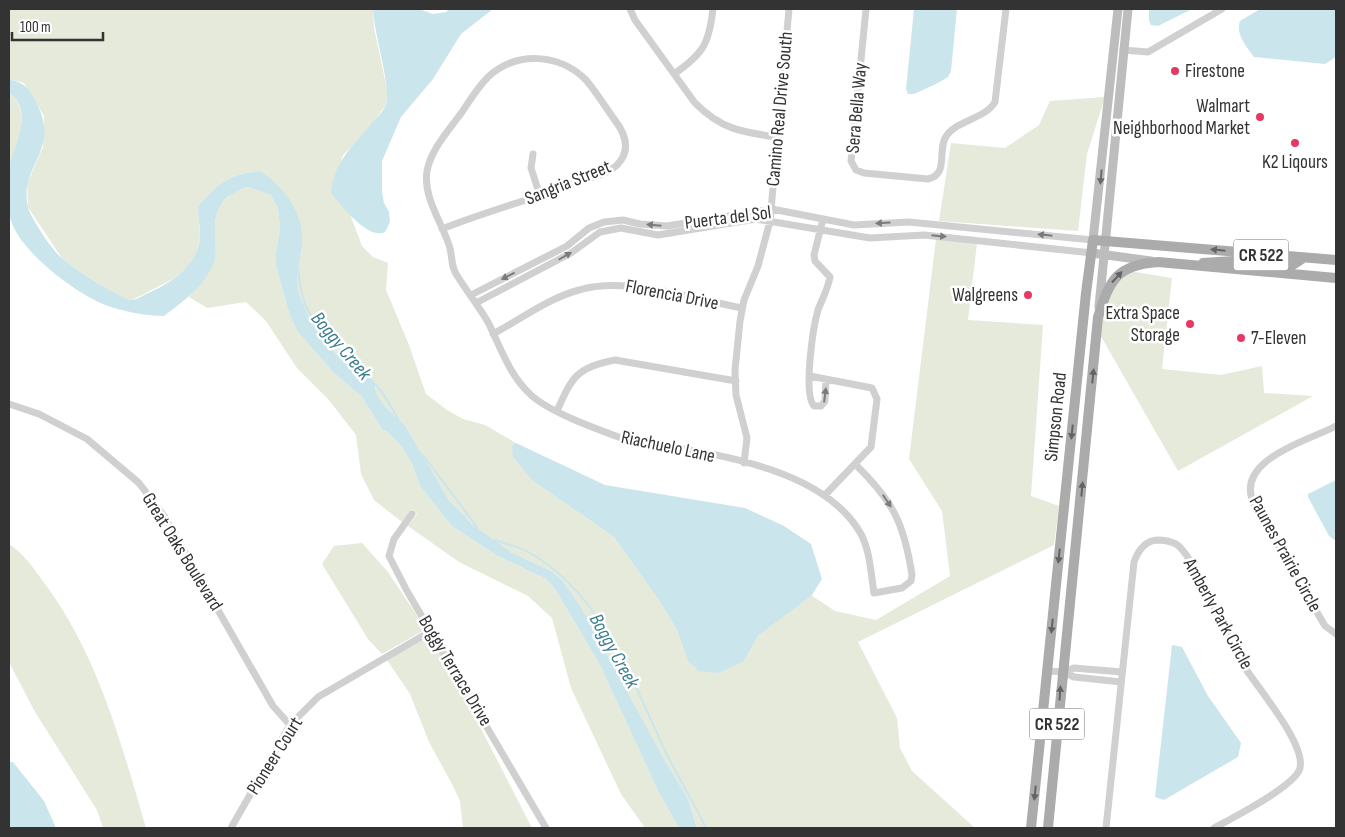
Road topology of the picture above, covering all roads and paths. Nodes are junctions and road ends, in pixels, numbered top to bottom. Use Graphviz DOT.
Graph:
graph roads {
  1 [pos="630,9"];
  2 [pos="713,9"];
  3 [pos="789,9"];
  4 [pos="866,9"];
  5 [pos="1006,9"];
  6 [pos="1118,9"];
  7 [pos="1128,9"];
  8 [pos="1222,9"];
  9 [pos="1115,34"];
  10 [pos="1123,50"];
  11 [pos="1111,70"];
  12 [pos="674,74"];
  13 [pos="1120,84"];
  14 [pos="776,136"];
  15 [pos="533,154"];
  16 [pos="540,196"];
  17 [pos="772,209"];
  18 [pos="823,219"];
  19 [pos="770,221"];
  20 [pos="902,222"];
  21 [pos="442,229"];
  22 [pos="820,230"];
  23 [pos="903,236"];
  24 [pos="1094,240"];
  25 [pos="1105,241"];
  26 [pos="1092,252"];
  27 [pos="1104,254"];
  28 [pos="1303,258"];
  29 [pos="1332,260"];
  30 [pos="1158,262"];
  31 [pos="1189,266"];
  32 [pos="1304,276"];
  33 [pos="1336,278"];
  34 [pos="462,284"];
  35 [pos="471,295"];
  36 [pos="476,304"];
  37 [pos="742,308"];
  38 [pos="1098,317"];
  39 [pos="493,334"];
  40 [pos="810,376"];
  41 [pos="826,379"];
  42 [pos="736,381"];
  43 [pos="9,404"];
  44 [pos="557,411"];
  45 [pos="1336,426"];
  46 [pos="744,463"];
  47 [pos="855,464"];
  48 [pos="825,495"];
  49 [pos="1066,497"];
  50 [pos="412,514"];
  51 [pos="1074,554"];
  52 [pos="431,630"];
  53 [pos="1336,634"];
  54 [pos="1048,671"];
  55 [pos="1063,672"];
  56 [pos="1122,672"];
  57 [pos="1121,682"];
  58 [pos="290,725"];
  59 [pos="231,828"];
  60 [pos="546,828"];
  61 [pos="1031,828"];
  62 [pos="1048,828"];
  63 [pos="1106,828"];
  64 [pos="1214,828"];
  1 -- 12 [label="street"];
  2 -- 12 [label="street"];
  3 -- 14 [label="street, Camino Real Drive South"];
  4 -- 5 [label="street, Sera Bella Way"];
  6 -- 9 [label="main road, Simpson Road"];
  7 -- 10 [label="main road, Simpson Road"];
  8 -- 10 [label="street"];
  9 -- 10 [label="main road"];
  9 -- 11 [label="main road, Simpson Road"];
  10 -- 13 [label="main road, Simpson Road"];
  11 -- 13 [label="main road"];
  11 -- 24 [label="main road, Simpson Road, one-way"];
  12 -- 14 [label="street"];
  13 -- 25 [label="main road, Simpson Road"];
  14 -- 17 [label="street, Camino Real Drive South"];
  15 -- 16 [label="street"];
  16 -- 21 [label="street, Sangria Street"];
  16 -- 21 [label="street, Sangria Street"];
  17 -- 18 [label="street, Puerta del Sol"];
  17 -- 19 [label="street, Camino Real Drive South"];
  17 -- 35 [label="street, Puerta del Sol, one-way"];
  20 -- 18 [label="street, Puerta del Sol, one-way"];
  18 -- 22 [label="street"];
  19 -- 22 [label="street, Puerta del Sol"];
  36 -- 19 [label="street, Puerta del Sol, one-way"];
  19 -- 37 [label="street, Camino Real Drive South"];
  20 -- 23 [label="street"];
  24 -- 20 [label="street, Puerta del Sol, one-way"];
  21 -- 34 [label="street, Sangria Street"];
  22 -- 23 [label="street, Puerta del Sol"];
  22 -- 40 [label="street"];
  23 -- 26 [label="street, Puerta del Sol, one-way"];
  24 -- 25 [label="main road, CR 522"];
  24 -- 26 [label="main road, Simpson Road / CR 522"];
  25 -- 27 [label="main road, Simpson Road"];
  28 -- 25 [label="main road, CR 522, one-way"];
  26 -- 27 [label="main road"];
  26 -- 49 [label="main road, Simpson Road / CR 522, one-way"];
  27 -- 30 [label="main road"];
  27 -- 38 [label="main road, Simpson Road"];
  28 -- 29 [label="main road, CR 522"];
  28 -- 31 [label="main road"];
  29 -- 32 [label="main road"];
  30 -- 31 [label="main road, CR 522"];
  38 -- 30 [label="main road, CR 522, one-way"];
  31 -- 32 [label="main road, CR 522"];
  32 -- 33 [label="main road, CR 522"];
  34 -- 35 [label="street, Riachuelo Lane"];
  35 -- 36 [label="street, Riachuelo Lane"];
  36 -- 39 [label="street, Riachuelo Lane"];
  37 -- 39 [label="street, Florencia Drive"];
  37 -- 42 [label="street, Camino Real Drive South"];
  51 -- 38 [label="main road, Simpson Road / CR 522, one-way"];
  39 -- 44 [label="street, Riachuelo Lane"];
  40 -- 41 [label="street"];
  40 -- 41 [label="street, one-way"];
  41 -- 47 [label="street"];
  42 -- 44 [label="street"];
  42 -- 46 [label="street, Camino Real Drive South"];
  43 -- 58 [label="street, Great Oaks Boulevard"];
  44 -- 46 [label="street, Riachuelo Lane"];
  45 -- 53 [label="street, Paunes Prairie Circle"];
  46 -- 48 [label="street, Riachuelo Lane"];
  47 -- 48 [label="street"];
  47 -- 48 [label="street, Riachuelo Lane, one-way"];
  49 -- 51 [label="main road"];
  49 -- 54 [label="main road, Simpson Road / CR 522, one-way"];
  50 -- 52 [label="street, Boggy Terrace Drive"];
  51 -- 55 [label="main road, Simpson Road / CR 522"];
  52 -- 58 [label="street, Pioneer Court"];
  52 -- 60 [label="street, Boggy Terrace Drive"];
  54 -- 55 [label="street"];
  54 -- 61 [label="main road, Simpson Road / CR 522, one-way"];
  55 -- 56 [label="street"];
  55 -- 57 [label="street"];
  62 -- 55 [label="main road, Simpson Road / CR 522, one-way"];
  56 -- 57 [label="street, Amberly Park Circle"];
  56 -- 64 [label="street, Amberly Park Circle"];
  57 -- 63 [label="street, Amberly Park Circle"];
  58 -- 59 [label="street, Pioneer Court"];
}
